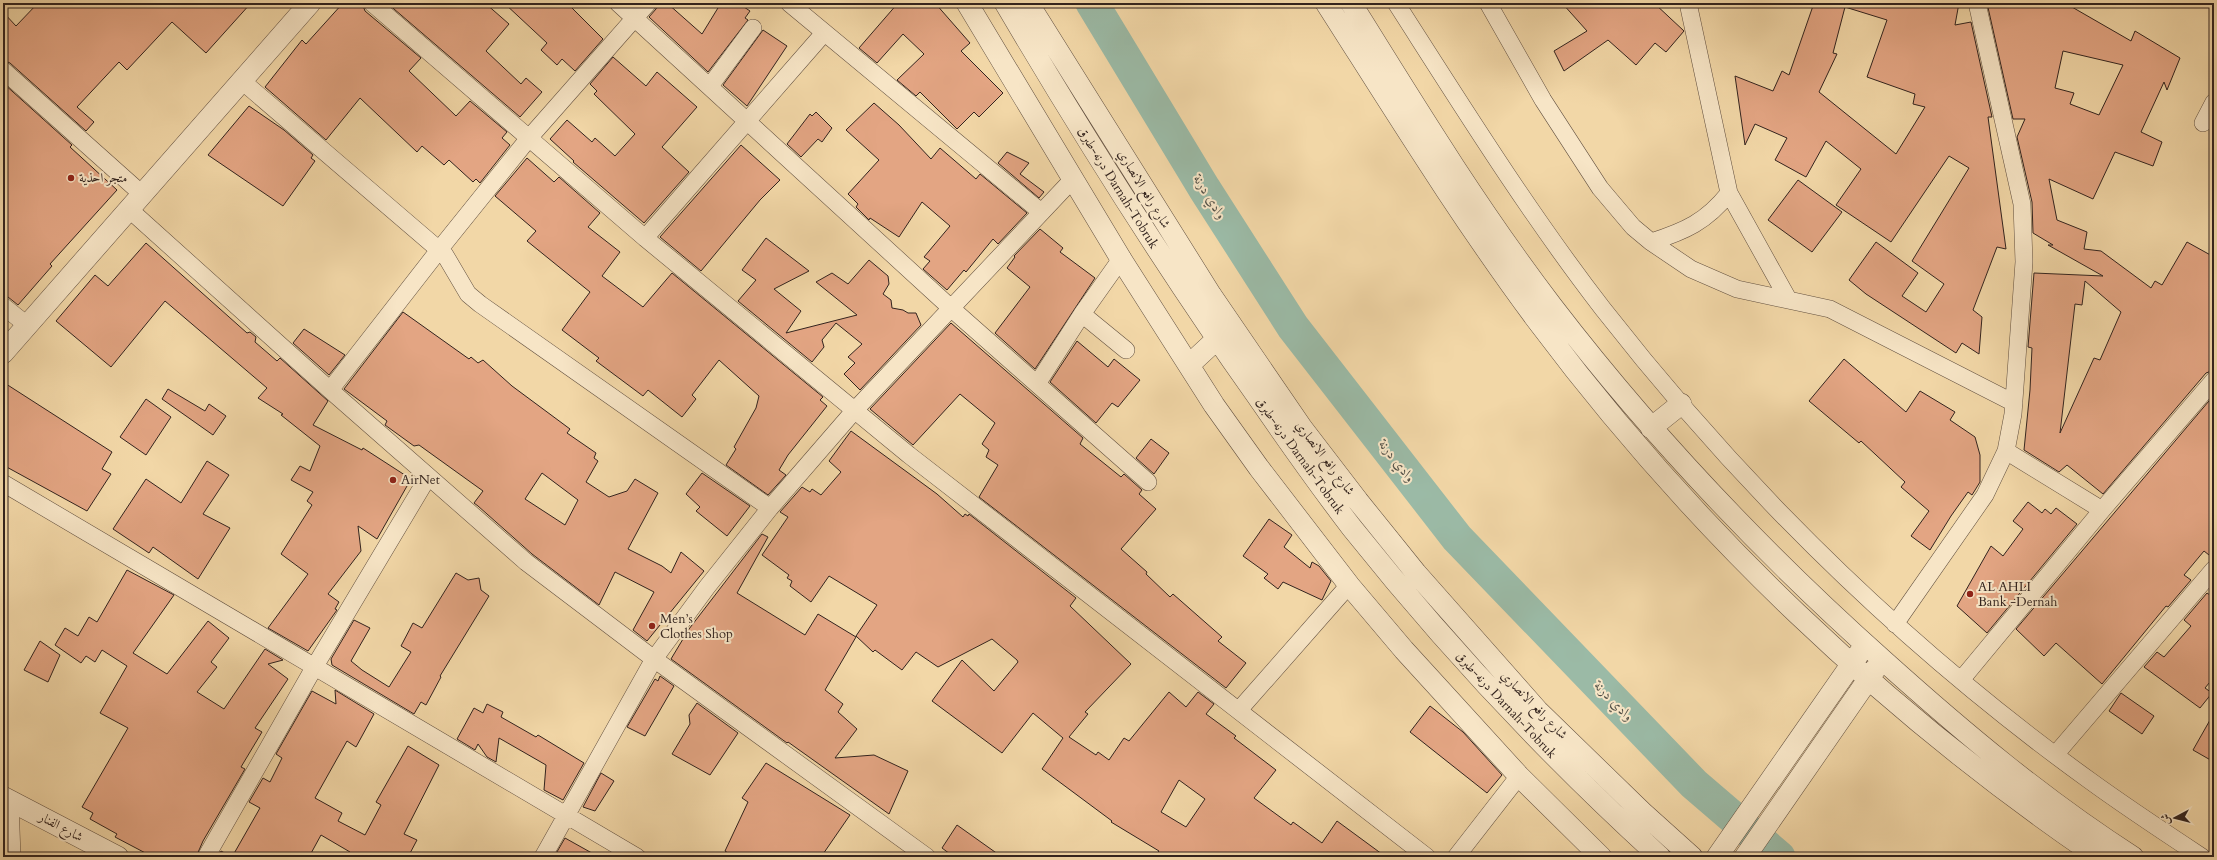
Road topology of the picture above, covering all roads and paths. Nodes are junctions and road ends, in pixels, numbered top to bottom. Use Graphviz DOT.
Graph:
graph roads {
  1 [pos="310,3"];
  2 [pos="372,3"];
  3 [pos="618,3"];
  4 [pos="648,3"];
  5 [pos="788,3"];
  6 [pos="967,3"];
  7 [pos="1004,3"];
  8 [pos="1028,3"];
  9 [pos="1326,3"];
  10 [pos="1351,3"];
  11 [pos="1396,3"];
  12 [pos="1488,3"];
  13 [pos="1688,3"];
  14 [pos="1977,3"];
  15 [pos="635,18"];
  16 [pos="753,28"];
  17 [pos="824,33"];
  18 [pos="3,70"];
  19 [pos="242,81"];
  20 [pos="710,86"];
  21 [pos="2214,102"];
  22 [pos="748,120"];
  23 [pos="2203,123"];
  24 [pos="530,138"];
  25 [pos="1073,179"];
  26 [pos="1729,193"];
  27 [pos="137,203"];
  28 [pos="1041,212"];
  29 [pos="645,238"];
  30 [pos="1651,242"];
  31 [pos="438,250"];
  32 [pos="1121,259"];
  33 [pos="1788,299"];
  34 [pos="3,306"];
  35 [pos="952,309"];
  36 [pos="1082,314"];
  37 [pos="28,325"];
  38 [pos="1216,339"];
  39 [pos="1126,350"];
  40 [pos="3,353"];
  41 [pos="1189,365"];
  42 [pos="2214,380"];
  43 [pos="1037,384"];
  44 [pos="330,390"];
  45 [pos="2014,403"];
  46 [pos="1681,404"];
  47 [pos="854,411"];
  48 [pos="1651,428"];
  49 [pos="2006,451"];
  50 [pos="428,477"];
  51 [pos="1148,482"];
  52 [pos="3,483"];
  53 [pos="770,508"];
  54 [pos="2102,510"];
  55 [pos="2214,569"];
  56 [pos="1349,585"];
  57 [pos="1895,624"];
  58 [pos="1865,644"];
  59 [pos="654,659"];
  60 [pos="1882,659"];
  61 [pos="1852,664"];
  62 [pos="315,666"];
  63 [pos="1961,680"];
  64 [pos="1863,688"];
  65 [pos="1238,710"];
  66 [pos="2055,755"];
  67 [pos="1519,776"];
  68 [pos="7,799"];
  69 [pos="566,814"];
  70 [pos="1591,853"];
  71 [pos="1719,855"];
  72 [pos="12,857"];
  73 [pos="118,857"];
  74 [pos="206,857"];
  75 [pos="543,857"];
  76 [pos="636,857"];
  77 [pos="927,857"];
  78 [pos="1427,857"];
  79 [pos="1456,857"];
  80 [pos="1660,857"];
  81 [pos="1692,857"];
  82 [pos="1745,857"];
  83 [pos="2098,857"];
  84 [pos="2133,857"];
  85 [pos="2202,857"];
  1 -- 19 [label="street"];
  2 -- 24 [label="street"];
  3 -- 15 [label="street"];
  4 -- 15 [label="street"];
  5 -- 17 [label="street"];
  6 -- 25 [label="street"];
  7 -- 38 [label="street, درنه-طبرق Darnah-Tobruk"];
  8 -- 81 [label="street, شارع رافع الانصاري"];
  9 -- 61 [label="street"];
  10 -- 48 [label="street"];
  11 -- 46 [label="street"];
  12 -- 30 [label="street"];
  13 -- 26 [label="street"];
  14 -- 45 [label="street"];
  15 -- 20 [label="street"];
  15 -- 24 [label="street"];
  16 -- 20 [label="street"];
  17 -- 22 [label="street"];
  17 -- 28 [label="street"];
  18 -- 27 [label="street"];
  19 -- 27 [label="street"];
  19 -- 31 [label="street"];
  20 -- 22 [label="street"];
  21 -- 23 [label="street"];
  22 -- 29 [label="street"];
  22 -- 35 [label="street"];
  24 -- 29 [label="street"];
  24 -- 31 [label="street"];
  25 -- 28 [label="street"];
  25 -- 32 [label="street"];
  26 -- 30 [label="street"];
  26 -- 33 [label="street"];
  27 -- 37 [label="street"];
  27 -- 44 [label="street"];
  28 -- 35 [label="street"];
  29 -- 47 [label="street"];
  30 -- 33 [label="street"];
  31 -- 44 [label="street"];
  31 -- 53 [label="street"];
  32 -- 36 [label="street"];
  32 -- 41 [label="street"];
  33 -- 45 [label="street"];
  34 -- 37 [label="street"];
  35 -- 43 [label="street"];
  35 -- 47 [label="street"];
  36 -- 39 [label="street"];
  36 -- 43 [label="street"];
  37 -- 40 [label="street"];
  38 -- 41 [label="street"];
  38 -- 80 [label="street, درنه-طبرق Darnah-Tobruk"];
  41 -- 56 [label="street"];
  42 -- 54 [label="street"];
  43 -- 51 [label="street"];
  44 -- 50 [label="street"];
  45 -- 49 [label="street"];
  46 -- 48 [label="street"];
  46 -- 57 [label="street"];
  47 -- 53 [label="street"];
  47 -- 65 [label="street"];
  48 -- 58 [label="street"];
  49 -- 54 [label="street"];
  49 -- 57 [label="street"];
  50 -- 59 [label="street"];
  50 -- 62 [label="street"];
  52 -- 62 [label="street"];
  53 -- 59 [label="street"];
  54 -- 63 [label="street"];
  55 -- 66 [label="street"];
  56 -- 65 [label="street"];
  56 -- 67 [label="street"];
  57 -- 63 [label="street"];
  58 -- 60 [label="street"];
  58 -- 61 [label="street"];
  59 -- 69 [label="street"];
  59 -- 77 [label="street"];
  60 -- 64 [label="street"];
  60 -- 84 [label="street"];
  61 -- 64 [label="street"];
  61 -- 71 [label="street"];
  62 -- 69 [label="street"];
  62 -- 74 [label="street"];
  63 -- 66 [label="street"];
  64 -- 82 [label="street"];
  64 -- 83 [label="street"];
  65 -- 78 [label="street"];
  66 -- 85 [label="street"];
  67 -- 70 [label="street"];
  67 -- 79 [label="street"];
  68 -- 72 [label="street"];
  68 -- 73 [label="street, شارع الفنار"];
  69 -- 75 [label="street"];
  69 -- 76 [label="street"];
}
